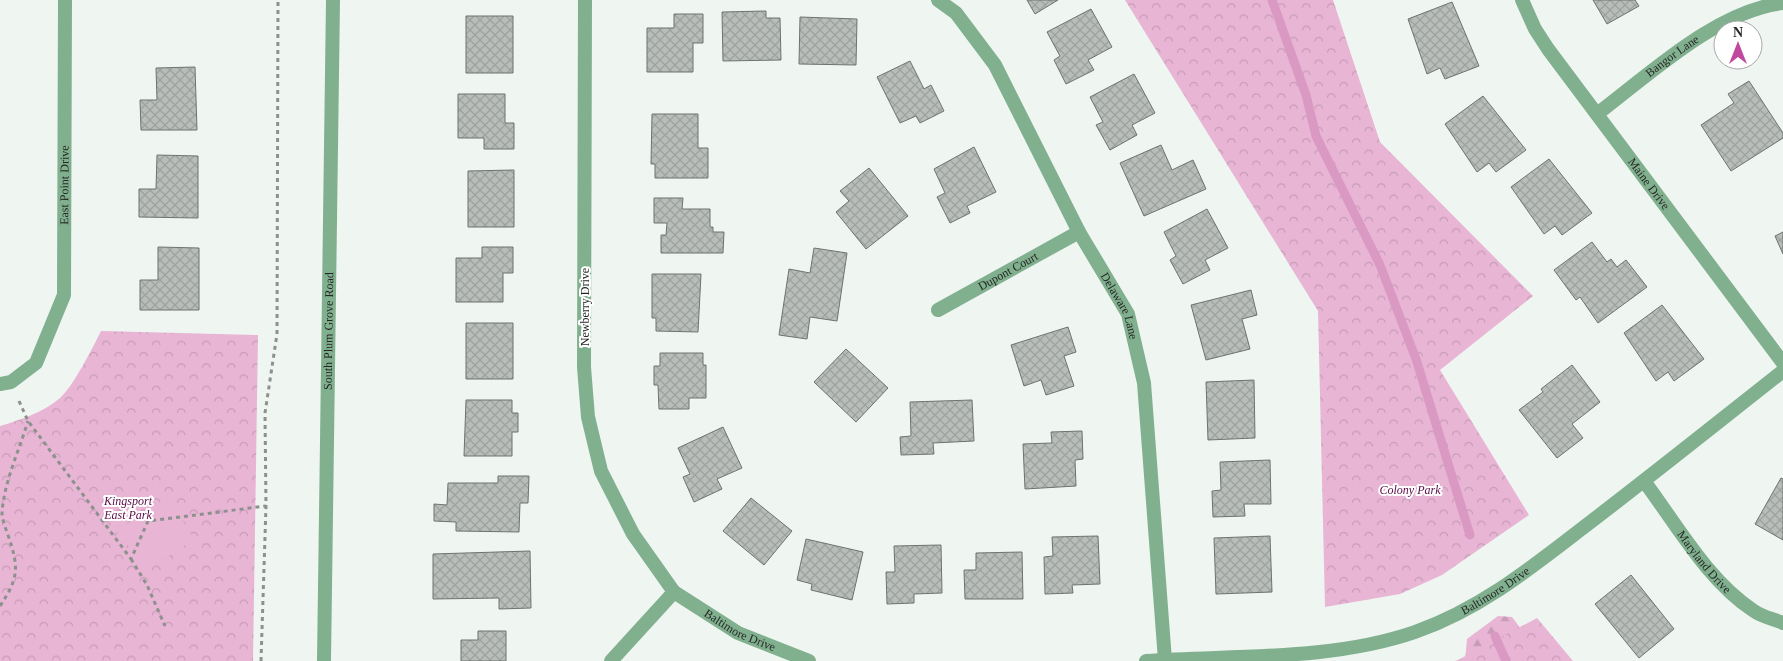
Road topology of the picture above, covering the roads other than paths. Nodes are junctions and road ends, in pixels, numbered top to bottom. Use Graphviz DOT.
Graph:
graph roads {
  1 [pos="65,0"];
  2 [pos="332,0"];
  3 [pos="585,0"];
  4 [pos="938,0"];
  5 [pos="1522,0"];
  6 [pos="1783,3"];
  7 [pos="1597,114"];
  8 [pos="1079,232"];
  9 [pos="938,310"];
  10 [pos="1783,363"];
  11 [pos="1783,370"];
  12 [pos="5,383"];
  13 [pos="1644,481"];
  14 [pos="674,592"];
  15 [pos="1783,623"];
  16 [pos="1165,660"];
  17 [pos="324,661"];
  18 [pos="611,661"];
  19 [pos="809,661"];
  20 [pos="1146,661"];
  1 -- 12 [label="street, East Point Drive"];
  2 -- 17 [label="street, South Plum Grove Road"];
  3 -- 14 [label="street, Newberry Drive"];
  4 -- 8 [label="street, Delaware Lane"];
  5 -- 7 [label="street, Maine Drive"];
  6 -- 7 [label="street, Bangor Lane"];
  7 -- 10 [label="street, Maine Drive"];
  8 -- 9 [label="street, Dupont Court"];
  8 -- 16 [label="street, Delaware Lane"];
  11 -- 13 [label="street, Baltimore Drive"];
  13 -- 15 [label="street, Maryland Drive"];
  13 -- 16 [label="street, Baltimore Drive"];
  14 -- 18 [label="street"];
  14 -- 19 [label="street, Baltimore Drive"];
  16 -- 20 [label="street, Baltimore Drive"];
}
